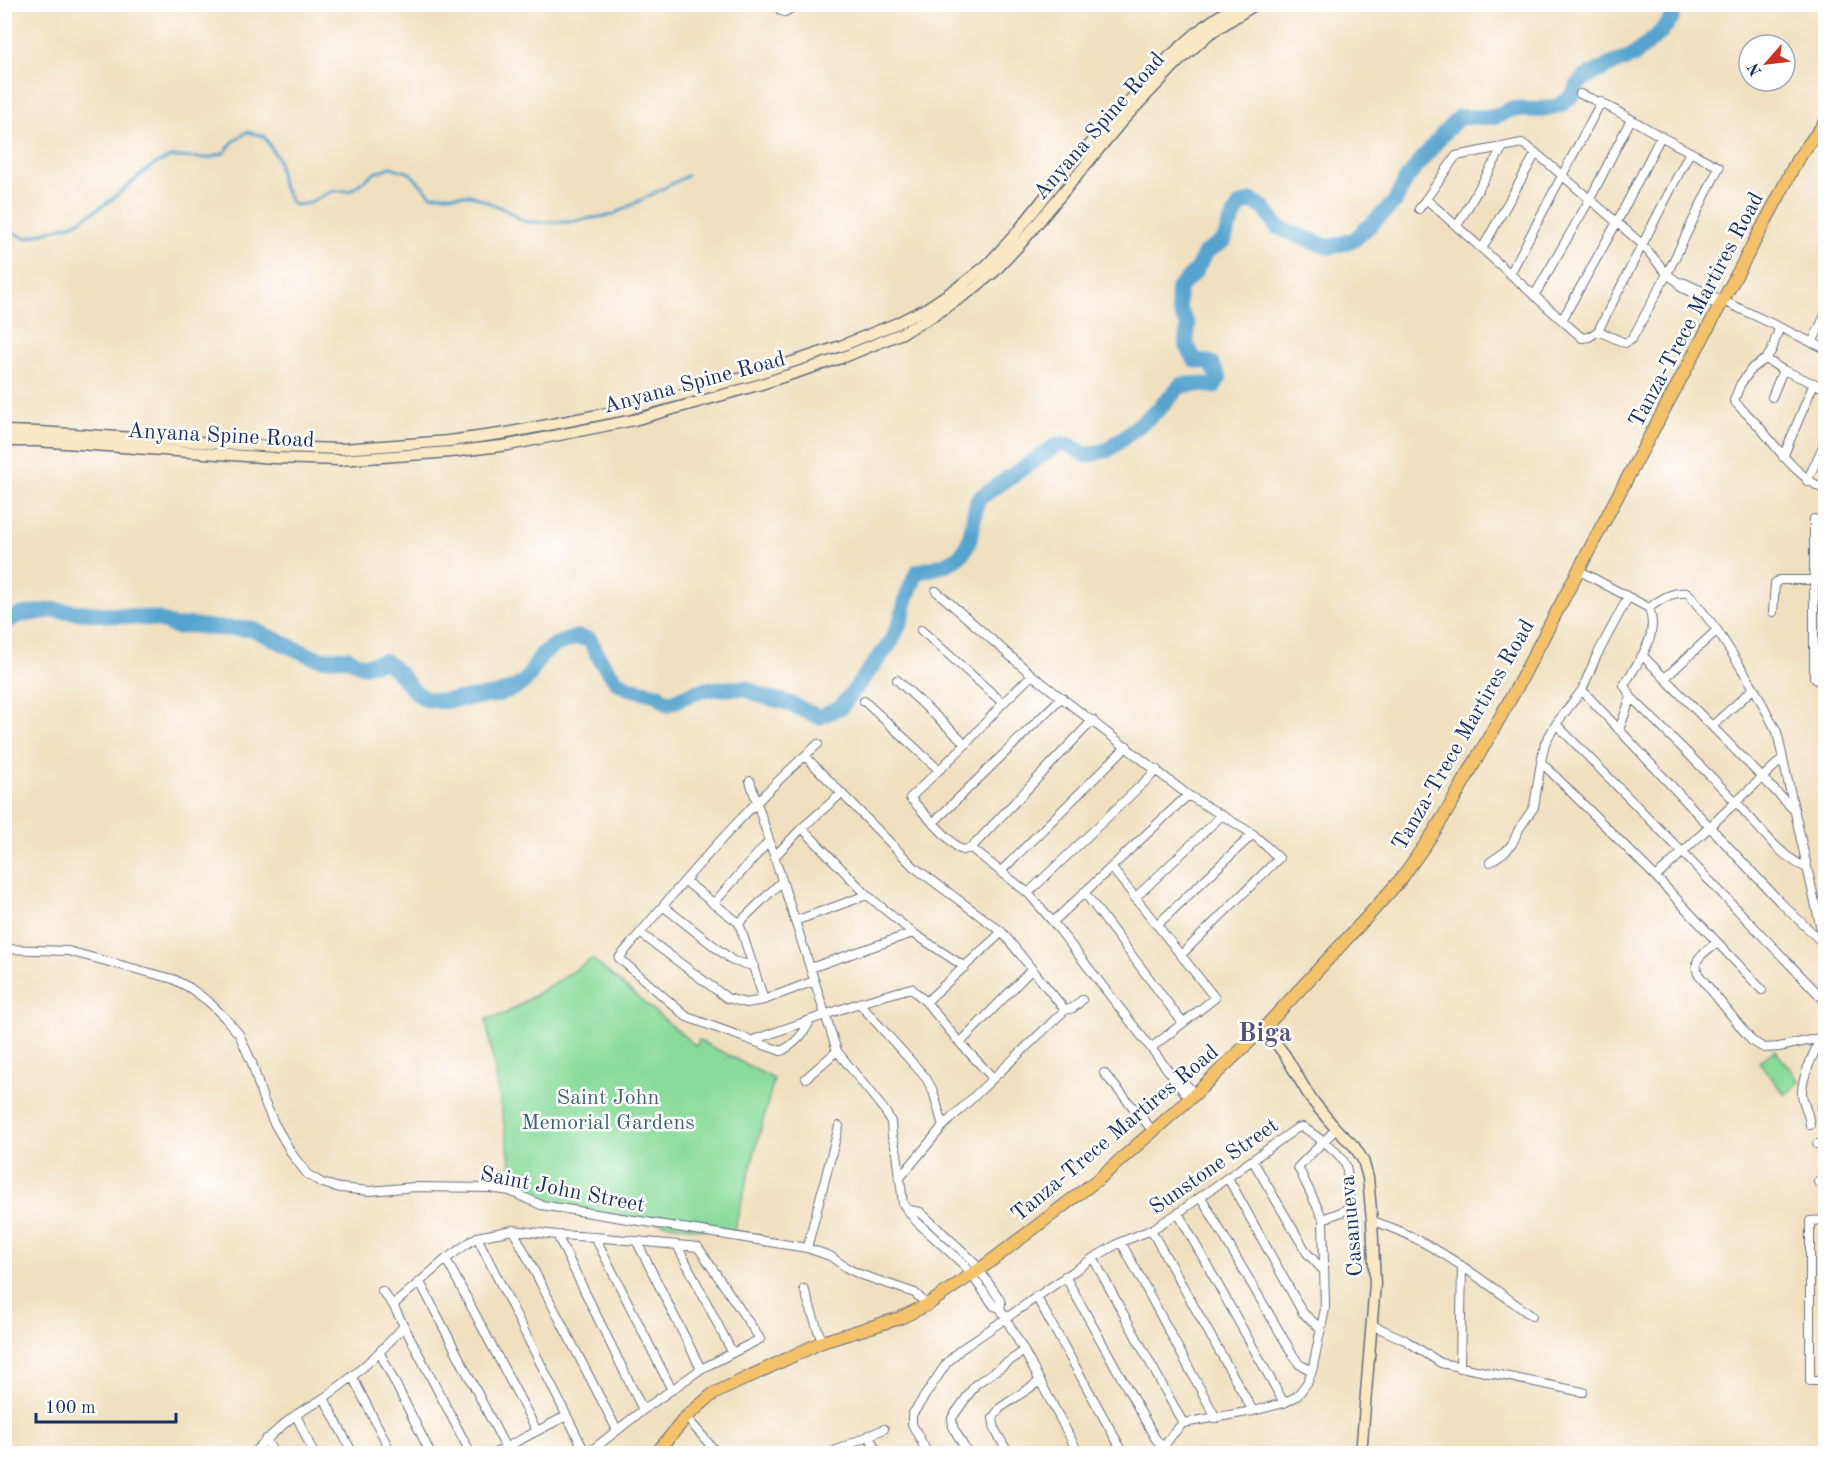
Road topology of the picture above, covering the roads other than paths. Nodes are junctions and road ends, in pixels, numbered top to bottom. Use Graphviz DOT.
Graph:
graph roads {
  1 [pos="777,4"];
  2 [pos="797,4"];
  3 [pos="1237,4"];
  4 [pos="1256,4"];
  5 [pos="1580,94"];
  6 [pos="1601,102"];
  7 [pos="1631,119"];
  8 [pos="1826,121"];
  9 [pos="1821,134"];
  10 [pos="1661,136"];
  11 [pos="1503,147"];
  12 [pos="1690,152"];
  13 [pos="1536,153"];
  14 [pos="1563,176"];
  15 [pos="1426,199"];
  16 [pos="1590,199"];
  17 [pos="1419,209"];
  18 [pos="1617,222"];
  19 [pos="1457,226"];
  20 [pos="1642,244"];
  21 [pos="1482,249"];
  22 [pos="1510,274"];
  23 [pos="1667,274"];
  24 [pos="1534,296"];
  25 [pos="1722,304"];
  26 [pos="1826,313"];
  27 [pos="1562,320"];
  28 [pos="1779,328"];
  29 [pos="1598,331"];
  30 [pos="1812,343"];
  31 [pos="1826,349"];
  32 [pos="1766,359"];
  33 [pos="1783,370"];
  34 [pos="1814,383"];
  35 [pos="1826,389"];
  36 [pos="1772,397"];
  37 [pos="4,431"];
  38 [pos="1826,440"];
  39 [pos="4,441"];
  40 [pos="1783,457"];
  41 [pos="1807,481"];
  42 [pos="1826,491"];
  43 [pos="1814,519"];
  44 [pos="1578,570"];
  45 [pos="1813,580"];
  46 [pos="1826,580"];
  47 [pos="936,591"];
  48 [pos="1628,597"];
  49 [pos="1648,608"];
  50 [pos="1773,612"];
  51 [pos="921,630"];
  52 [pos="1717,630"];
  53 [pos="1642,655"];
  54 [pos="1032,675"];
  55 [pos="1665,678"];
  56 [pos="897,680"];
  57 [pos="1826,683"];
  58 [pos="1754,688"];
  59 [pos="1582,690"];
  60 [pos="1631,696"];
  61 [pos="1062,697"];
  62 [pos="864,701"];
  63 [pos="1003,703"];
  64 [pos="1093,720"];
  65 [pos="1556,724"];
  66 [pos="1712,726"];
  67 [pos="1619,730"];
  68 [pos="818,744"];
  69 [pos="966,744"];
  70 [pos="1127,746"];
  71 [pos="805,756"];
  72 [pos="1782,759"];
  73 [pos="1540,762"];
  74 [pos="939,770"];
  75 [pos="1157,770"];
  76 [pos="1762,778"];
  77 [pos="750,781"];
  78 [pos="842,793"];
  79 [pos="1188,795"];
  80 [pos="1736,802"];
  81 [pos="757,803"];
  82 [pos="1794,811"];
  83 [pos="1222,815"];
  84 [pos="933,823"];
  85 [pos="1710,826"];
  86 [pos="802,828"];
  87 [pos="1253,834"];
  88 [pos="769,841"];
  89 [pos="972,848"];
  90 [pos="1683,852"];
  91 [pos="774,857"];
  92 [pos="1490,862"];
  93 [pos="1111,867"];
  94 [pos="1807,868"];
  95 [pos="1001,871"];
  96 [pos="1656,877"];
  97 [pos="685,881"];
  98 [pos="782,881"];
  99 [pos="1084,892"];
  100 [pos="1028,893"];
  101 [pos="867,895"];
  102 [pos="1135,898"];
  103 [pos="713,904"];
  104 [pos="663,906"];
  105 [pos="795,921"];
  106 [pos="1053,922"];
  107 [pos="739,923"];
  108 [pos="1157,926"];
  109 [pos="1002,932"];
  110 [pos="640,933"];
  111 [pos="913,933"];
  112 [pos="1716,942"];
  113 [pos="1825,948"];
  114 [pos="4,949"];
  115 [pos="1181,954"];
  116 [pos="754,966"];
  117 [pos="964,967"];
  118 [pos="810,969"];
  119 [pos="1032,969"];
  120 [pos="814,981"];
  121 [pos="1762,990"];
  122 [pos="764,1000"];
  123 [pos="1082,1000"];
  124 [pos="926,1002"];
  125 [pos="1826,1002"];
  126 [pos="859,1003"];
  127 [pos="1065,1010"];
  128 [pos="825,1015"];
  129 [pos="810,1020"];
  130 [pos="1826,1021"];
  131 [pos="1182,1022"];
  132 [pos="1264,1028"];
  133 [pos="1820,1038"];
  134 [pos="753,1040"];
  135 [pos="960,1043"];
  136 [pos="1151,1048"];
  137 [pos="837,1051"];
  138 [pos="1104,1073"];
  139 [pos="992,1077"];
  140 [pos="806,1078"];
  141 [pos="1193,1096"];
  142 [pos="1810,1125"];
  143 [pos="839,1126"];
  144 [pos="943,1126"];
  145 [pos="1336,1129"];
  146 [pos="1153,1131"];
  147 [pos="1322,1141"];
  148 [pos="1253,1161"];
  149 [pos="1228,1178"];
  150 [pos="899,1179"];
  151 [pos="1201,1197"];
  152 [pos="1179,1213"];
  153 [pos="1323,1219"];
  154 [pos="1826,1220"];
  155 [pos="1372,1221"];
  156 [pos="513,1230"];
  157 [pos="1151,1230"];
  158 [pos="557,1235"];
  159 [pos="477,1237"];
  160 [pos="595,1237"];
  161 [pos="637,1242"];
  162 [pos="1121,1242"];
  163 [pos="677,1245"];
  164 [pos="807,1248"];
  165 [pos="446,1258"];
  166 [pos="1093,1258"];
  167 [pos="1462,1266"];
  168 [pos="1324,1271"];
  169 [pos="976,1273"];
  170 [pos="1065,1276"];
  171 [pos="420,1282"];
  172 [pos="804,1289"];
  173 [pos="382,1291"];
  174 [pos="1036,1296"];
  175 [pos="393,1305"];
  176 [pos="927,1305"];
  177 [pos="1532,1316"];
  178 [pos="1005,1318"];
  179 [pos="1372,1325"];
  180 [pos="404,1326"];
  181 [pos="1321,1329"];
  182 [pos="822,1342"];
  183 [pos="1024,1350"];
  184 [pos="732,1352"];
  185 [pos="380,1353"];
  186 [pos="1460,1368"];
  187 [pos="701,1369"];
  188 [pos="1312,1371"];
  189 [pos="352,1376"];
  190 [pos="1041,1381"];
  191 [pos="1826,1381"];
  192 [pos="672,1390"];
  193 [pos="1582,1392"];
  194 [pos="324,1398"];
  195 [pos="1284,1403"];
  196 [pos="643,1410"];
  197 [pos="1253,1411"];
  198 [pos="296,1415"];
  199 [pos="566,1416"];
  200 [pos="686,1416"];
  201 [pos="1216,1418"];
  202 [pos="1183,1423"];
  203 [pos="884,1429"];
  204 [pos="617,1430"];
  205 [pos="537,1431"];
  206 [pos="869,1435"];
  207 [pos="266,1439"];
  208 [pos="507,1450"];
  209 [pos="1161,1450"];
  210 [pos="252,1454"];
  211 [pos="274,1454"];
  212 [pos="314,1454"];
  213 [pos="352,1454"];
  214 [pos="392,1454"];
  215 [pos="431,1454"];
  216 [pos="471,1454"];
  217 [pos="493,1454"];
  218 [pos="586,1454"];
  219 [pos="656,1454"];
  220 [pos="718,1454"];
  221 [pos="828,1454"];
  222 [pos="878,1454"];
  223 [pos="928,1454"];
  224 [pos="968,1454"];
  225 [pos="1009,1454"];
  226 [pos="1079,1454"];
  227 [pos="1124,1454"];
  228 [pos="1361,1454"];
  1 -- 2 [label="street"];
  3 -- 37 [label="main road, Anyana Spine Road"];
  4 -- 39 [label="main road, Anyana Spine Road"];
  5 -- 6 [label="street"];
  6 -- 7 [label="street"];
  6 -- 14 [label="street"];
  7 -- 10 [label="street"];
  7 -- 16 [label="street"];
  8 -- 9 [label="main road, Tanza-Trece Martires Road"];
  9 -- 25 [label="main road, Tanza-Trece Martires Road"];
  10 -- 12 [label="street"];
  10 -- 18 [label="street"];
  11 -- 13 [label="street"];
  11 -- 15 [label="street"];
  11 -- 19 [label="street"];
  12 -- 20 [label="street"];
  12 -- 23 [label="street"];
  13 -- 14 [label="street"];
  13 -- 21 [label="street"];
  14 -- 16 [label="street"];
  14 -- 22 [label="street"];
  15 -- 17 [label="street"];
  15 -- 19 [label="street"];
  16 -- 18 [label="street"];
  16 -- 24 [label="street"];
  18 -- 20 [label="street"];
  18 -- 27 [label="street"];
  19 -- 21 [label="street"];
  20 -- 23 [label="street"];
  20 -- 29 [label="street"];
  21 -- 22 [label="street"];
  22 -- 24 [label="street"];
  23 -- 25 [label="street"];
  23 -- 29 [label="street"];
  24 -- 27 [label="street"];
  25 -- 28 [label="street"];
  25 -- 44 [label="main road, Tanza-Trece Martires Road"];
  26 -- 30 [label="street"];
  27 -- 29 [label="street"];
  28 -- 30 [label="street"];
  28 -- 32 [label="street"];
  30 -- 31 [label="street"];
  32 -- 33 [label="street"];
  32 -- 40 [label="street"];
  33 -- 34 [label="street"];
  33 -- 36 [label="street"];
  34 -- 35 [label="street"];
  34 -- 40 [label="street"];
  38 -- 41 [label="street"];
  40 -- 41 [label="street"];
  41 -- 42 [label="street"];
  43 -- 45 [label="street"];
  44 -- 48 [label="street"];
  44 -- 132 [label="main road, Tanza-Trece Martires Road"];
  45 -- 46 [label="street"];
  45 -- 50 [label="street"];
  45 -- 57 [label="street"];
  47 -- 54 [label="street"];
  48 -- 49 [label="street"];
  48 -- 59 [label="street"];
  49 -- 52 [label="street"];
  49 -- 53 [label="street"];
  51 -- 63 [label="street"];
  52 -- 55 [label="street"];
  52 -- 58 [label="street"];
  53 -- 55 [label="street"];
  53 -- 60 [label="street"];
  54 -- 61 [label="street"];
  54 -- 63 [label="street"];
  55 -- 66 [label="street"];
  56 -- 69 [label="street"];
  58 -- 66 [label="street"];
  58 -- 72 [label="street"];
  59 -- 65 [label="street"];
  59 -- 67 [label="street"];
  60 -- 67 [label="street"];
  60 -- 80 [label="street"];
  61 -- 64 [label="street"];
  61 -- 84 [label="street"];
  62 -- 74 [label="street"];
  63 -- 69 [label="street"];
  64 -- 70 [label="street"];
  64 -- 89 [label="street"];
  65 -- 73 [label="street"];
  65 -- 90 [label="street"];
  66 -- 76 [label="street"];
  67 -- 85 [label="street"];
  68 -- 71 [label="street"];
  69 -- 74 [label="street"];
  70 -- 75 [label="street"];
  70 -- 95 [label="street"];
  71 -- 78 [label="street"];
  71 -- 81 [label="street"];
  72 -- 76 [label="street"];
  72 -- 82 [label="street"];
  73 -- 92 [label="street"];
  73 -- 96 [label="street"];
  74 -- 84 [label="street"];
  75 -- 79 [label="street"];
  75 -- 100 [label="street"];
  76 -- 80 [label="street"];
  76 -- 82 [label="street"];
  77 -- 81 [label="street"];
  78 -- 86 [label="street"];
  78 -- 109 [label="street"];
  79 -- 83 [label="street"];
  79 -- 93 [label="street"];
  80 -- 85 [label="street"];
  80 -- 94 [label="street"];
  81 -- 88 [label="street"];
  81 -- 97 [label="street"];
  82 -- 94 [label="street"];
  83 -- 87 [label="street"];
  83 -- 102 [label="street"];
  84 -- 89 [label="street"];
  85 -- 90 [label="street"];
  85 -- 113 [label="street"];
  86 -- 91 [label="street"];
  86 -- 101 [label="street"];
  87 -- 108 [label="street"];
  87 -- 115 [label="street"];
  88 -- 91 [label="street"];
  88 -- 103 [label="street"];
  89 -- 95 [label="street"];
  90 -- 96 [label="street"];
  90 -- 125 [label="street"];
  91 -- 98 [label="street"];
  93 -- 99 [label="street"];
  93 -- 102 [label="street"];
  94 -- 113 [label="street"];
  95 -- 100 [label="street"];
  96 -- 112 [label="street"];
  97 -- 103 [label="street"];
  97 -- 104 [label="street"];
  98 -- 105 [label="street"];
  98 -- 107 [label="street"];
  99 -- 106 [label="street"];
  99 -- 131 [label="street"];
  100 -- 106 [label="street"];
  101 -- 105 [label="street"];
  101 -- 111 [label="street"];
  102 -- 108 [label="street"];
  103 -- 107 [label="street"];
  104 -- 110 [label="street"];
  104 -- 116 [label="street"];
  105 -- 118 [label="street"];
  106 -- 136 [label="street"];
  107 -- 116 [label="street"];
  108 -- 115 [label="street"];
  109 -- 117 [label="street"];
  109 -- 119 [label="street"];
  110 -- 122 [label="street"];
  110 -- 134 [label="street"];
  111 -- 117 [label="street"];
  111 -- 118 [label="street"];
  112 -- 121 [label="street"];
  112 -- 133 [label="street"];
  114 -- 164 [label="street, Saint John Street"];
  115 -- 131 [label="street"];
  116 -- 122 [label="street"];
  117 -- 124 [label="street"];
  118 -- 120 [label="street"];
  119 -- 127 [label="street"];
  119 -- 135 [label="street"];
  120 -- 122 [label="street"];
  120 -- 128 [label="street"];
  123 -- 127 [label="street"];
  124 -- 126 [label="street"];
  124 -- 135 [label="street"];
  126 -- 128 [label="street"];
  126 -- 144 [label="street"];
  127 -- 139 [label="street"];
  128 -- 129 [label="street"];
  128 -- 137 [label="street"];
  129 -- 134 [label="street"];
  129 -- 134 [label="street"];
  130 -- 133 [label="street"];
  131 -- 136 [label="street"];
  132 -- 141 [label="main road, Tanza-Trece Martires Road"];
  132 -- 145 [label="main road, Casanueva"];
  133 -- 142 [label="street"];
  135 -- 139 [label="street"];
  136 -- 141 [label="street"];
  137 -- 140 [label="street"];
  137 -- 150 [label="street"];
  138 -- 146 [label="street"];
  139 -- 144 [label="street"];
  141 -- 146 [label="main road, Tanza-Trece Martires Road"];
  143 -- 164 [label="street"];
  144 -- 150 [label="street"];
  145 -- 147 [label="street"];
  145 -- 155 [label="main road, Casanueva"];
  146 -- 169 [label="main road, Tanza-Trece Martires Road"];
  147 -- 148 [label="street, Sunstone Street"];
  147 -- 153 [label="street"];
  147 -- 153 [label="street"];
  148 -- 149 [label="street, Sunstone Street"];
  148 -- 168 [label="street"];
  149 -- 151 [label="street, Sunstone Street"];
  149 -- 181 [label="street"];
  150 -- 169 [label="street"];
  151 -- 152 [label="street, Sunstone Street"];
  151 -- 188 [label="street"];
  152 -- 157 [label="street, Sunstone Street"];
  152 -- 195 [label="street"];
  153 -- 168 [label="street"];
  154 -- 191 [label="street"];
  155 -- 167 [label="street"];
  155 -- 179 [label="main road, Casanueva"];
  156 -- 158 [label="street"];
  156 -- 159 [label="street"];
  156 -- 204 [label="street"];
  157 -- 162 [label="street, Sunstone Street"];
  157 -- 197 [label="street"];
  158 -- 160 [label="street"];
  158 -- 196 [label="street"];
  159 -- 165 [label="street"];
  159 -- 199 [label="street"];
  160 -- 161 [label="street"];
  160 -- 192 [label="street"];
  161 -- 163 [label="street"];
  161 -- 187 [label="street"];
  162 -- 166 [label="street, Sunstone Street"];
  162 -- 201 [label="street"];
  163 -- 184 [label="street"];
  163 -- 184 [label="street"];
  164 -- 176 [label="street, Saint John Street"];
  165 -- 171 [label="street"];
  165 -- 205 [label="street"];
  166 -- 170 [label="street, Sunstone Street"];
  166 -- 202 [label="street"];
  167 -- 177 [label="street"];
  167 -- 186 [label="street"];
  168 -- 181 [label="street"];
  169 -- 176 [label="main road, Tanza-Trece Martires Road"];
  169 -- 178 [label="street"];
  170 -- 174 [label="street, Sunstone Street"];
  170 -- 209 [label="street"];
  171 -- 175 [label="street"];
  171 -- 208 [label="street"];
  172 -- 182 [label="street"];
  173 -- 175 [label="street"];
  174 -- 178 [label="street, Sunstone Street"];
  174 -- 227 [label="street"];
  175 -- 180 [label="street"];
  176 -- 182 [label="main road, Tanza-Trece Martires Road"];
  178 -- 183 [label="street"];
  178 -- 223 [label="street, Sunstone Street"];
  179 -- 186 [label="street"];
  179 -- 228 [label="main road, Casanueva"];
  180 -- 185 [label="street"];
  180 -- 216 [label="street"];
  181 -- 188 [label="street"];
  182 -- 200 [label="main road, Tanza-Trece Martires Road"];
  183 -- 190 [label="street"];
  183 -- 224 [label="street"];
  184 -- 187 [label="street"];
  185 -- 189 [label="street"];
  185 -- 215 [label="street"];
  186 -- 193 [label="street"];
  187 -- 192 [label="street"];
  188 -- 195 [label="street"];
  189 -- 194 [label="street"];
  189 -- 214 [label="street"];
  190 -- 225 [label="street"];
  190 -- 226 [label="street"];
  192 -- 196 [label="street"];
  194 -- 198 [label="street"];
  194 -- 213 [label="street"];
  195 -- 197 [label="street"];
  196 -- 204 [label="street"];
  197 -- 201 [label="street"];
  198 -- 207 [label="street"];
  198 -- 212 [label="street"];
  199 -- 205 [label="street"];
  199 -- 218 [label="street"];
  200 -- 219 [label="main road, Tanza-Trece Martires Road"];
  200 -- 220 [label="street"];
  201 -- 202 [label="street"];
  202 -- 209 [label="street"];
  203 -- 206 [label="street"];
  204 -- 218 [label="street"];
  205 -- 208 [label="street"];
  206 -- 221 [label="street"];
  206 -- 222 [label="street"];
  207 -- 210 [label="street"];
  207 -- 211 [label="street"];
  208 -- 217 [label="street"];
}
